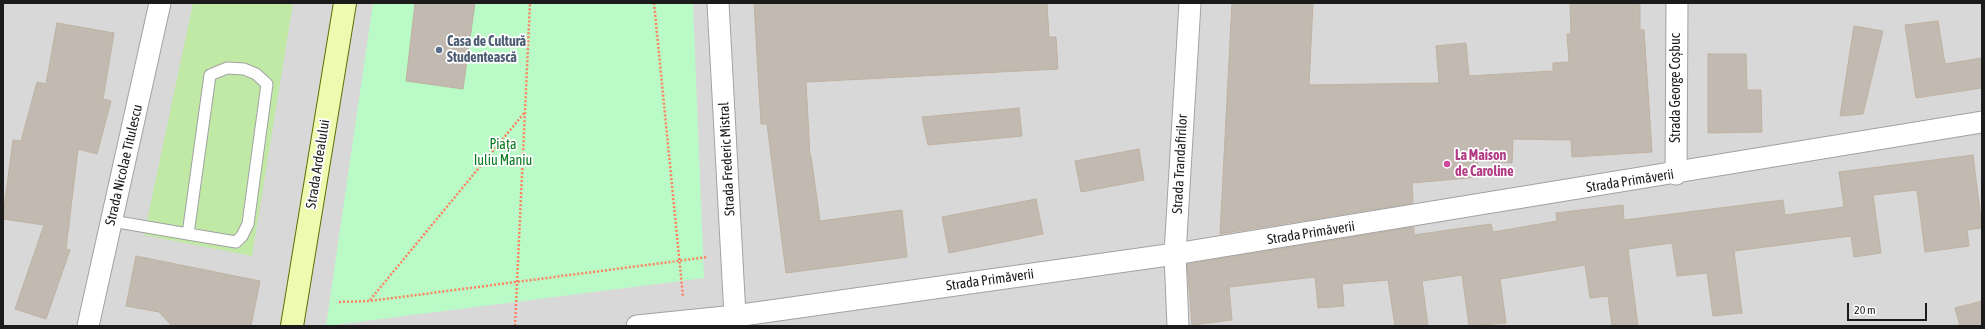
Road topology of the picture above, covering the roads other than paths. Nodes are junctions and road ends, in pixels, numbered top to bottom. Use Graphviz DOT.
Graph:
graph roads {
  1 [pos="160,3"];
  2 [pos="345,3"];
  3 [pos="718,3"];
  4 [pos="1190,3"];
  5 [pos="1677,3"];
  6 [pos="1982,122"];
  7 [pos="1676,174"];
  8 [pos="112,222"];
  9 [pos="188,234"];
  10 [pos="1175,254"];
  11 [pos="736,316"];
  12 [pos="88,326"];
  13 [pos="292,326"];
  14 [pos="636,326"];
  15 [pos="1178,326"];
  1 -- 8 [label="street, Strada Nicolae Titulescu"];
  2 -- 13 [label="main road, Strada Ardealului"];
  3 -- 11 [label="street, Strada Frederic Mistral"];
  4 -- 10 [label="street, Strada Trandafirilor"];
  5 -- 7 [label="street, Strada George Coșbuc"];
  6 -- 7 [label="street, Strada Primăverii"];
  7 -- 10 [label="street, Strada Primăverii"];
  8 -- 9 [label="lane"];
  8 -- 12 [label="street, Strada Nicolae Titulescu"];
  9 -- 9 [label="lane"];
  10 -- 11 [label="street, Strada Primăverii"];
  10 -- 15 [label="street, Strada Trandafirilor"];
  11 -- 14 [label="street, Strada Primăverii"];
}
